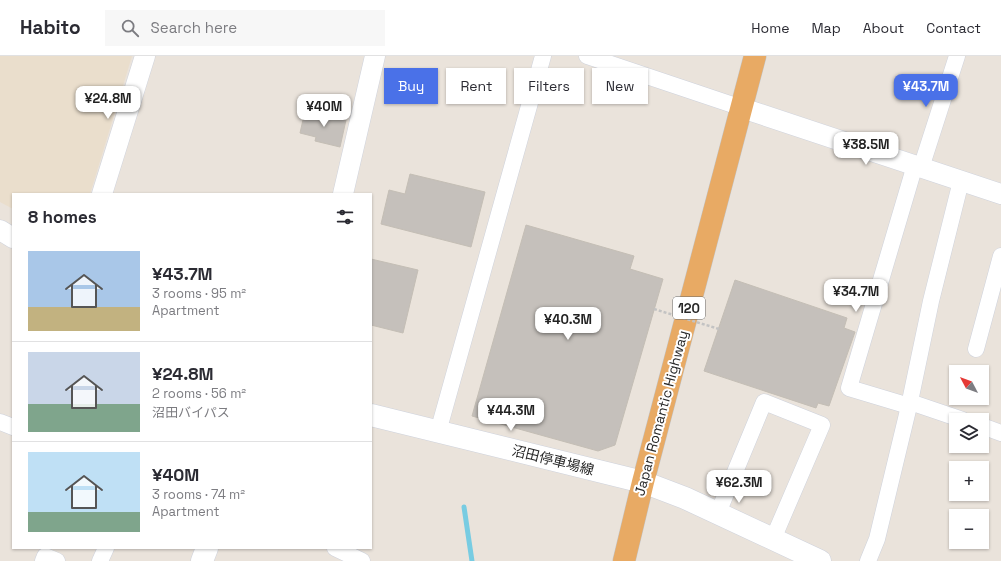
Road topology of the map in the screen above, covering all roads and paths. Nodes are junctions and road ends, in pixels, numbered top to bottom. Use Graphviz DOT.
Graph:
graph roads {
  1 [pos="145,56"];
  2 [pos="375,56"];
  3 [pos="543,56"];
  4 [pos="587,56"];
  5 [pos="756,56"];
  6 [pos="957,56"];
  7 [pos="742,108"];
  8 [pos="918,166"];
  9 [pos="961,181"];
  10 [pos="102,193"];
  11 [pos="343,193"];
  12 [pos="1001,194"];
  13 [pos="0,230"];
  14 [pos="12,237"];
  15 [pos="1001,256"];
  16 [pos="654,309"];
  17 [pos="719,328"];
  18 [pos="976,349"];
  19 [pos="910,404"];
  20 [pos="372,415"];
  21 [pos="949,416"];
  22 [pos="0,422"];
  23 [pos="12,427"];
  24 [pos="989,429"];
  25 [pos="438,432"];
  26 [pos="1001,433"];
  27 [pos="643,482"];
  28 [pos="718,513"];
  29 [pos="773,539"];
  30 [pos="106,549"];
  31 [pos="207,549"];
  32 [pos="337,549"];
  33 [pos="43,561"];
  34 [pos="57,561"];
  35 [pos="100,561"];
  36 [pos="202,561"];
  37 [pos="362,561"];
  38 [pos="624,561"];
  39 [pos="820,561"];
  40 [pos="868,561"];
  1 -- 10 [label="street"];
  2 -- 11 [label="street"];
  3 -- 25 [label="street"];
  4 -- 7 [label="street"];
  5 -- 7 [label="highway, Japan Romantic Highway / 120"];
  6 -- 8 [label="street"];
  7 -- 8 [label="street"];
  7 -- 27 [label="highway, Japan Romantic Highway / 120"];
  8 -- 9 [label="street"];
  8 -- 19 [label="street"];
  9 -- 12 [label="street"];
  9 -- 19 [label="street"];
  13 -- 14 [label="street"];
  15 -- 18 [label="street"];
  16 -- 17 [label="path, bridge"];
  19 -- 21 [label="street"];
  19 -- 40 [label="street"];
  20 -- 25 [label="main road, 沼田停車場線"];
  22 -- 23 [label="street"];
  24 -- 26 [label="street"];
  25 -- 27 [label="main road, 沼田停車場線"];
  27 -- 28 [label="main road, 沼田停車場線"];
  27 -- 38 [label="highway, Japan Romantic Highway / 120"];
  28 -- 29 [label="main road, 沼田停車場線"];
  28 -- 29 [label="street"];
  29 -- 39 [label="main road, 沼田停車場線"];
  30 -- 35 [label="street"];
  31 -- 36 [label="main road"];
  32 -- 37 [label="street"];
  33 -- 34 [label="street"];
}
